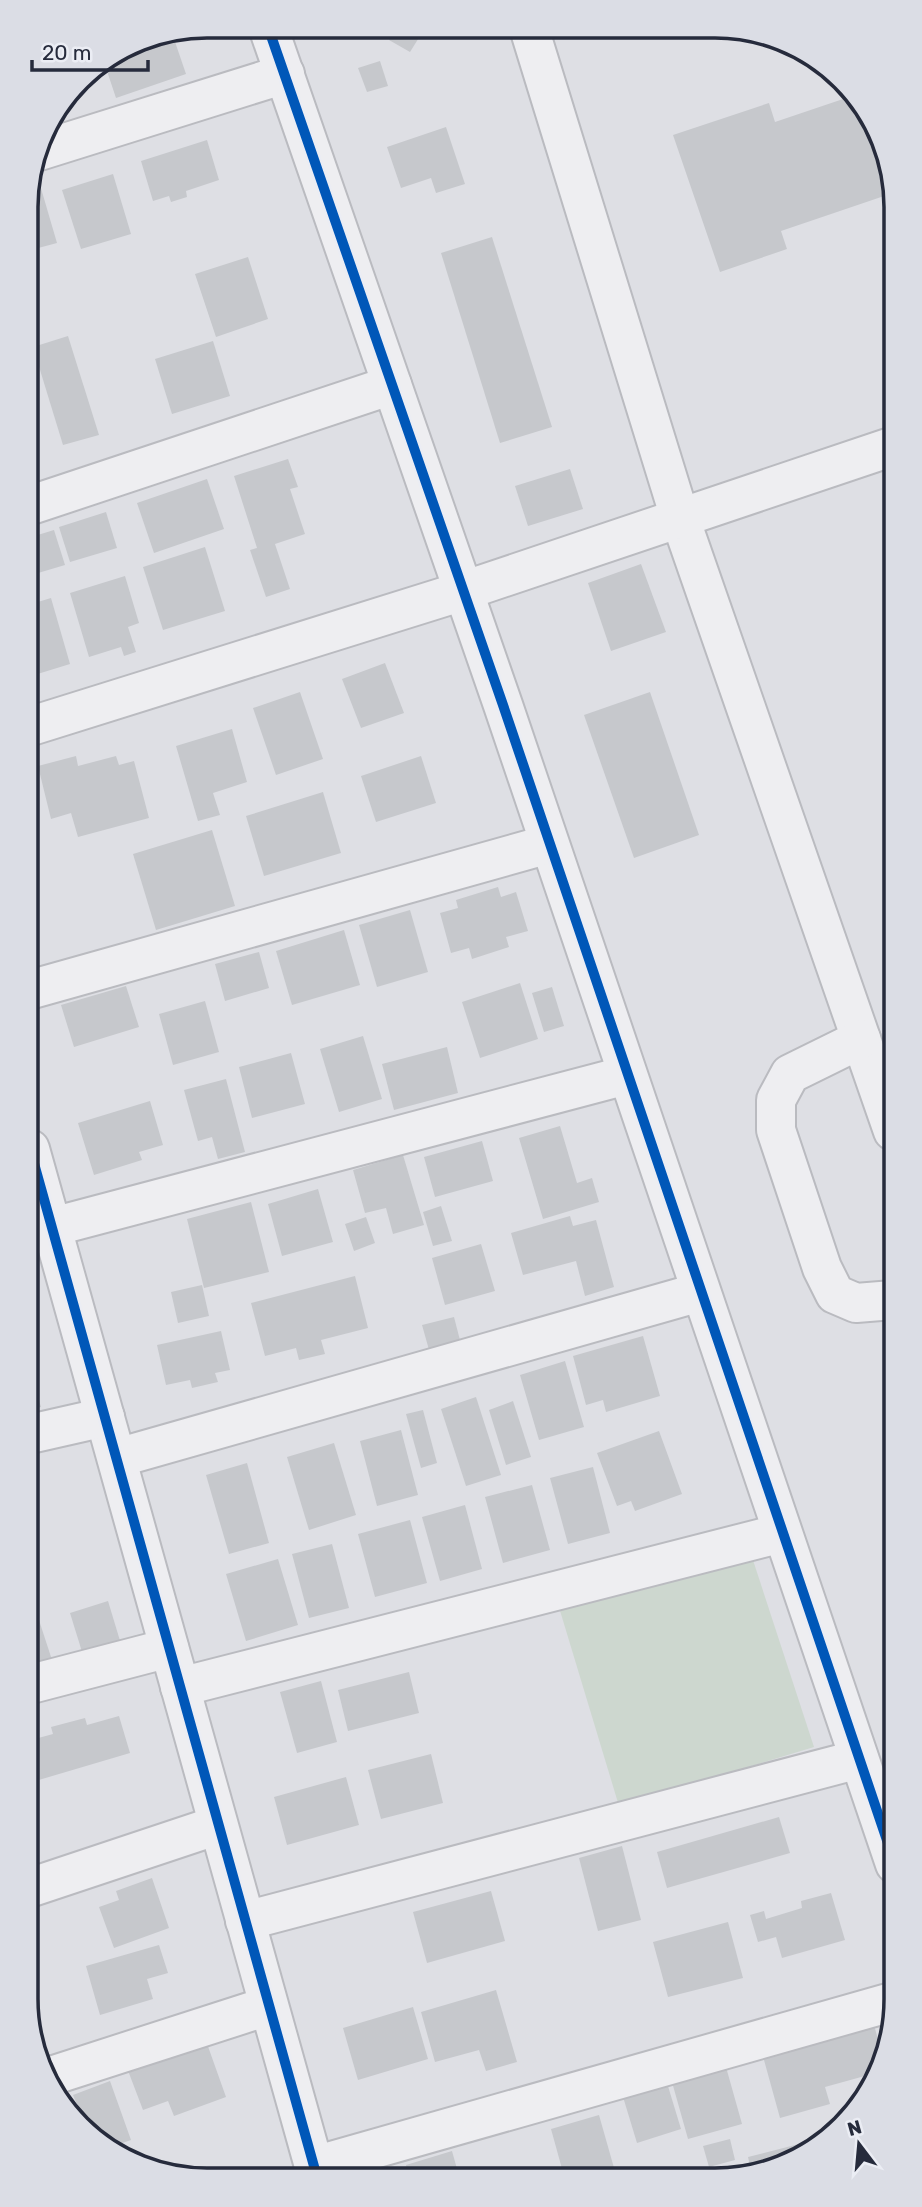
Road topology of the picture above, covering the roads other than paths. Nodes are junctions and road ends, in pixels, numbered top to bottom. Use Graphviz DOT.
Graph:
graph roads {
  1 [pos="532,38"];
  2 [pos="272,39"];
  3 [pos="285,74"];
  4 [pos="49,148"];
  5 [pos="392,385"];
  6 [pos="884,449"];
  7 [pos="39,502"];
  8 [pos="680,518"];
  9 [pos="463,591"];
  10 [pos="39,724"];
  11 [pos="549,844"];
  12 [pos="39,987"];
  13 [pos="861,1040"];
  14 [pos="627,1075"];
  15 [pos="884,1104"];
  16 [pos="38,1184"];
  17 [pos="52,1227"];
  18 [pos="700,1292"];
  19 [pos="883,1301"];
  20 [pos="105,1417"];
  21 [pos="38,1432"];
  22 [pos="117,1458"];
  23 [pos="782,1533"];
  24 [pos="169,1648"];
  25 [pos="38,1682"];
  26 [pos="180,1687"];
  27 [pos="859,1759"];
  28 [pos="218,1825"];
  29 [pos="883,1829"];
  30 [pos="38,1885"];
  31 [pos="245,1921"];
  32 [pos="883,2005"];
  33 [pos="268,2006"];
  34 [pos="56,2074"];
  35 [pos="315,2168"];
  36 [pos="326,2168"];
  1 -- 8 [label="street"];
  2 -- 3 [label="street"];
  3 -- 4 [label="street"];
  3 -- 5 [label="street"];
  5 -- 7 [label="street"];
  5 -- 9 [label="street"];
  6 -- 8 [label="street"];
  8 -- 9 [label="street"];
  8 -- 13 [label="street"];
  9 -- 10 [label="street"];
  9 -- 11 [label="street"];
  11 -- 12 [label="street"];
  11 -- 14 [label="street"];
  13 -- 15 [label="street"];
  13 -- 19 [label="street"];
  14 -- 17 [label="street"];
  14 -- 18 [label="street"];
  16 -- 17 [label="street"];
  17 -- 20 [label="street"];
  18 -- 22 [label="street"];
  18 -- 23 [label="street"];
  20 -- 21 [label="street"];
  20 -- 22 [label="street"];
  22 -- 24 [label="street"];
  23 -- 26 [label="street"];
  23 -- 27 [label="street"];
  24 -- 25 [label="street"];
  24 -- 26 [label="street"];
  26 -- 28 [label="street"];
  27 -- 29 [label="street"];
  27 -- 31 [label="street"];
  28 -- 30 [label="street"];
  28 -- 31 [label="street"];
  31 -- 33 [label="street"];
  32 -- 36 [label="street"];
  33 -- 34 [label="street"];
  33 -- 35 [label="street"];
}
